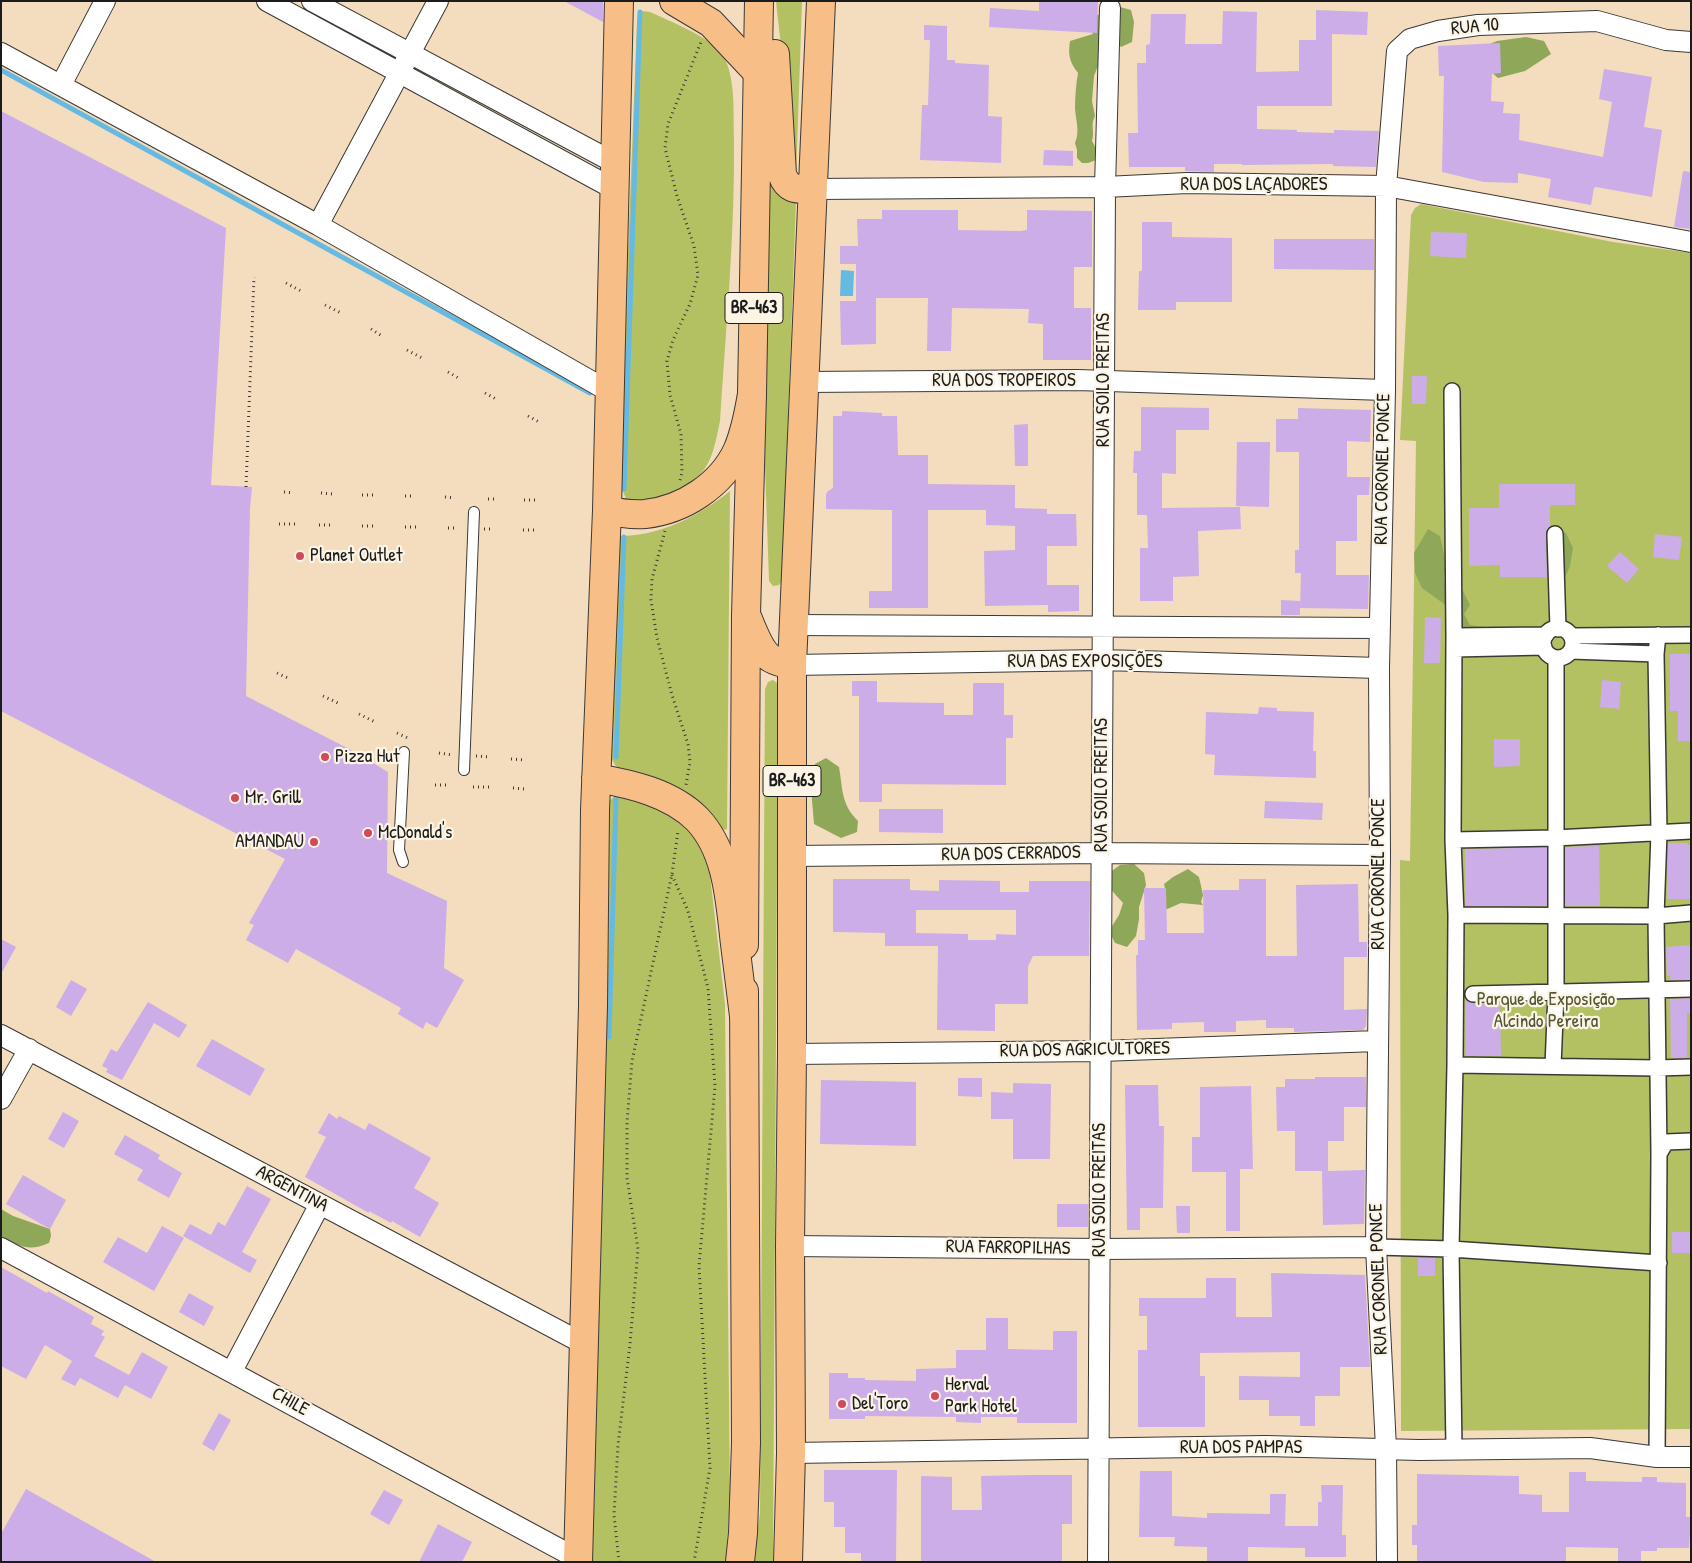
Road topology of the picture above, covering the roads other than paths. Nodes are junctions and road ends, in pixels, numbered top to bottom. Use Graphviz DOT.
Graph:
graph roads {
  1 [pos="105,1"];
  2 [pos="267,1"];
  3 [pos="312,1"];
  4 [pos="438,1"];
  5 [pos="619,1"];
  6 [pos="674,1"];
  7 [pos="759,1"];
  8 [pos="766,1"];
  9 [pos="821,1"];
  10 [pos="1110,8"];
  11 [pos="1691,42"];
  12 [pos="1,53"];
  13 [pos="410,54"];
  14 [pos="400,73"];
  15 [pos="758,73"];
  16 [pos="61,84"];
  17 [pos="615,163"];
  18 [pos="1386,186"];
  19 [pos="1105,187"];
  20 [pos="813,189"];
  21 [pos="614,190"];
  22 [pos="318,225"];
  23 [pos="1691,242"];
  24 [pos="804,382"];
  25 [pos="1104,382"];
  26 [pos="1385,390"];
  27 [pos="1452,391"];
  28 [pos="610,392"];
  29 [pos="752,394"];
  30 [pos="607,510"];
  31 [pos="474,512"];
  32 [pos="1555,534"];
  33 [pos="746,615"];
  34 [pos="794,625"];
  35 [pos="1103,627"];
  36 [pos="1380,628"];
  37 [pos="1658,635"];
  38 [pos="1691,635"];
  39 [pos="1558,640"];
  40 [pos="1454,642"];
  41 [pos="1656,654"];
  42 [pos="1103,660"];
  43 [pos="792,664"];
  44 [pos="1379,668"];
  45 [pos="404,752"];
  46 [pos="464,770"];
  47 [pos="596,778"];
  48 [pos="1691,831"];
  49 [pos="1659,834"];
  50 [pos="1554,838"];
  51 [pos="1453,840"];
  52 [pos="1102,853"];
  53 [pos="1380,855"];
  54 [pos="792,856"];
  55 [pos="402,862"];
  56 [pos="1691,913"];
  57 [pos="1456,915"];
  58 [pos="1556,916"];
  59 [pos="1656,916"];
  60 [pos="1691,989"];
  61 [pos="1656,990"];
  62 [pos="1556,993"];
  63 [pos="1473,994"];
  64 [pos="744,1016"];
  65 [pos="1,1034"];
  66 [pos="1377,1041"];
  67 [pos="29,1049"];
  68 [pos="1101,1051"];
  69 [pos="792,1054"];
  70 [pos="1455,1065"];
  71 [pos="1553,1066"];
  72 [pos="1691,1067"];
  73 [pos="1657,1068"];
  74 [pos="1,1098"];
  75 [pos="1691,1141"];
  76 [pos="1659,1154"];
  77 [pos="320,1204"];
  78 [pos="790,1246"];
  79 [pos="1376,1247"];
  80 [pos="1,1248"];
  81 [pos="1100,1248"];
  82 [pos="1451,1248"];
  83 [pos="1659,1263"];
  84 [pos="584,1344"];
  85 [pos="232,1371"];
  86 [pos="1386,1448"];
  87 [pos="1099,1449"];
  88 [pos="1454,1449"];
  89 [pos="790,1453"];
  90 [pos="1657,1456"];
  91 [pos="1691,1457"];
  92 [pos="578,1560"];
  93 [pos="740,1562"];
  94 [pos="788,1562"];
  95 [pos="1098,1562"];
  96 [pos="1388,1562"];
  1 -- 16 [label="street"];
  2 -- 14 [label="street"];
  3 -- 13 [label="street"];
  4 -- 13 [label="street"];
  5 -- 17 [label="main road"];
  6 -- 15 [label="main road"];
  7 -- 15 [label="main road, BR-463"];
  8 -- 20 [label="main road"];
  9 -- 20 [label="main road, BR-463"];
  10 -- 19 [label="street, RUA SOILO FREITAS"];
  11 -- 18 [label="street, RUA 10"];
  12 -- 16 [label="street"];
  13 -- 14 [label="street"];
  13 -- 17 [label="street"];
  14 -- 21 [label="street"];
  14 -- 22 [label="street"];
  15 -- 29 [label="main road, BR-463"];
  16 -- 22 [label="street"];
  17 -- 21 [label="main road"];
  18 -- 19 [label="street, RUA DOS LAÇADORES"];
  18 -- 23 [label="street, RUA DOS LAÇADORES"];
  18 -- 26 [label="street, RUA CORONEL PONCE"];
  19 -- 20 [label="street, RUA DOS LAÇADORES"];
  19 -- 25 [label="street, RUA SOILO FREITAS"];
  20 -- 24 [label="main road, BR-463"];
  21 -- 28 [label="main road"];
  22 -- 28 [label="street"];
  24 -- 25 [label="street, RUA DOS TROPEIROS"];
  24 -- 34 [label="main road, BR-463"];
  25 -- 26 [label="street, RUA DOS TROPEIROS"];
  25 -- 35 [label="street, RUA SOILO FREITAS"];
  26 -- 36 [label="street, RUA CORONEL PONCE"];
  27 -- 40 [label="street"];
  28 -- 30 [label="main road"];
  29 -- 30 [label="main road"];
  29 -- 33 [label="main road, BR-463"];
  30 -- 47 [label="main road"];
  31 -- 46 [label="lane"];
  32 -- 39 [label="street"];
  33 -- 43 [label="main road"];
  33 -- 64 [label="main road, BR-463"];
  34 -- 35 [label="street, RUA DAS EXPOSIÇÕES"];
  34 -- 43 [label="main road, BR-463"];
  35 -- 36 [label="street, RUA DAS EXPOSIÇÕES"];
  35 -- 42 [label="street, RUA SOILO FREITAS"];
  36 -- 44 [label="street, RUA CORONEL PONCE"];
  37 -- 38 [label="street"];
  37 -- 39 [label="street"];
  37 -- 41 [label="street"];
  39 -- 40 [label="street"];
  39 -- 41 [label="street"];
  39 -- 50 [label="street"];
  40 -- 51 [label="street"];
  41 -- 49 [label="street"];
  42 -- 43 [label="street, RUA DAS EXPOSIÇÕES"];
  42 -- 44 [label="street, RUA DAS EXPOSIÇÕES"];
  42 -- 52 [label="street, RUA SOILO FREITAS"];
  43 -- 54 [label="main road, BR-463"];
  44 -- 53 [label="street, RUA CORONEL PONCE"];
  45 -- 55 [label="lane"];
  47 -- 64 [label="main road"];
  47 -- 84 [label="main road"];
  48 -- 49 [label="street"];
  49 -- 50 [label="street"];
  49 -- 59 [label="street"];
  50 -- 51 [label="street"];
  50 -- 58 [label="street"];
  51 -- 57 [label="street"];
  52 -- 53 [label="street, RUA DOS CERRADOS"];
  52 -- 54 [label="street, RUA DOS CERRADOS"];
  52 -- 68 [label="street, RUA SOILO FREITAS"];
  53 -- 66 [label="street, RUA CORONEL PONCE"];
  54 -- 69 [label="main road, BR-463"];
  56 -- 59 [label="street"];
  57 -- 58 [label="street"];
  57 -- 70 [label="street"];
  58 -- 59 [label="street"];
  58 -- 62 [label="street"];
  59 -- 61 [label="street"];
  60 -- 61 [label="street"];
  61 -- 62 [label="street"];
  61 -- 73 [label="street"];
  62 -- 63 [label="street"];
  62 -- 71 [label="street"];
  64 -- 93 [label="main road, BR-463"];
  65 -- 67 [label="street, ARGENTINA"];
  66 -- 68 [label="street, RUA DOS AGRICULTORES"];
  66 -- 79 [label="street, RUA CORONEL PONCE"];
  67 -- 74 [label="street"];
  67 -- 77 [label="street, ARGENTINA"];
  68 -- 69 [label="street, RUA DOS AGRICULTORES"];
  68 -- 81 [label="street, RUA SOILO FREITAS"];
  69 -- 78 [label="main road, BR-463"];
  70 -- 71 [label="street"];
  70 -- 82 [label="street"];
  71 -- 73 [label="street"];
  72 -- 73 [label="street"];
  73 -- 76 [label="street"];
  75 -- 76 [label="street"];
  76 -- 83 [label="street"];
  77 -- 84 [label="street, ARGENTINA"];
  77 -- 85 [label="street"];
  78 -- 81 [label="street, RUA FARROPILHAS"];
  78 -- 89 [label="main road, BR-463"];
  79 -- 81 [label="street, RUA FARROPILHAS"];
  79 -- 82 [label="street"];
  79 -- 86 [label="street, RUA CORONEL PONCE"];
  80 -- 85 [label="street, CHILE"];
  81 -- 87 [label="street, RUA SOILO FREITAS"];
  82 -- 83 [label="street"];
  82 -- 88 [label="street"];
  83 -- 90 [label="street"];
  84 -- 92 [label="main road"];
  85 -- 92 [label="street, CHILE"];
  86 -- 87 [label="street, RUA DOS PAMPAS"];
  86 -- 88 [label="street, RUA DOS PAMPAS"];
  86 -- 96 [label="street, RUA CORONEL PONCE"];
  87 -- 89 [label="street, RUA DOS PAMPAS"];
  87 -- 95 [label="street, RUA SOILO FREITAS"];
  88 -- 90 [label="street, RUA DOS PAMPAS"];
  89 -- 94 [label="main road, BR-463"];
  90 -- 91 [label="street, RUA DOS PAMPAS"];
}
